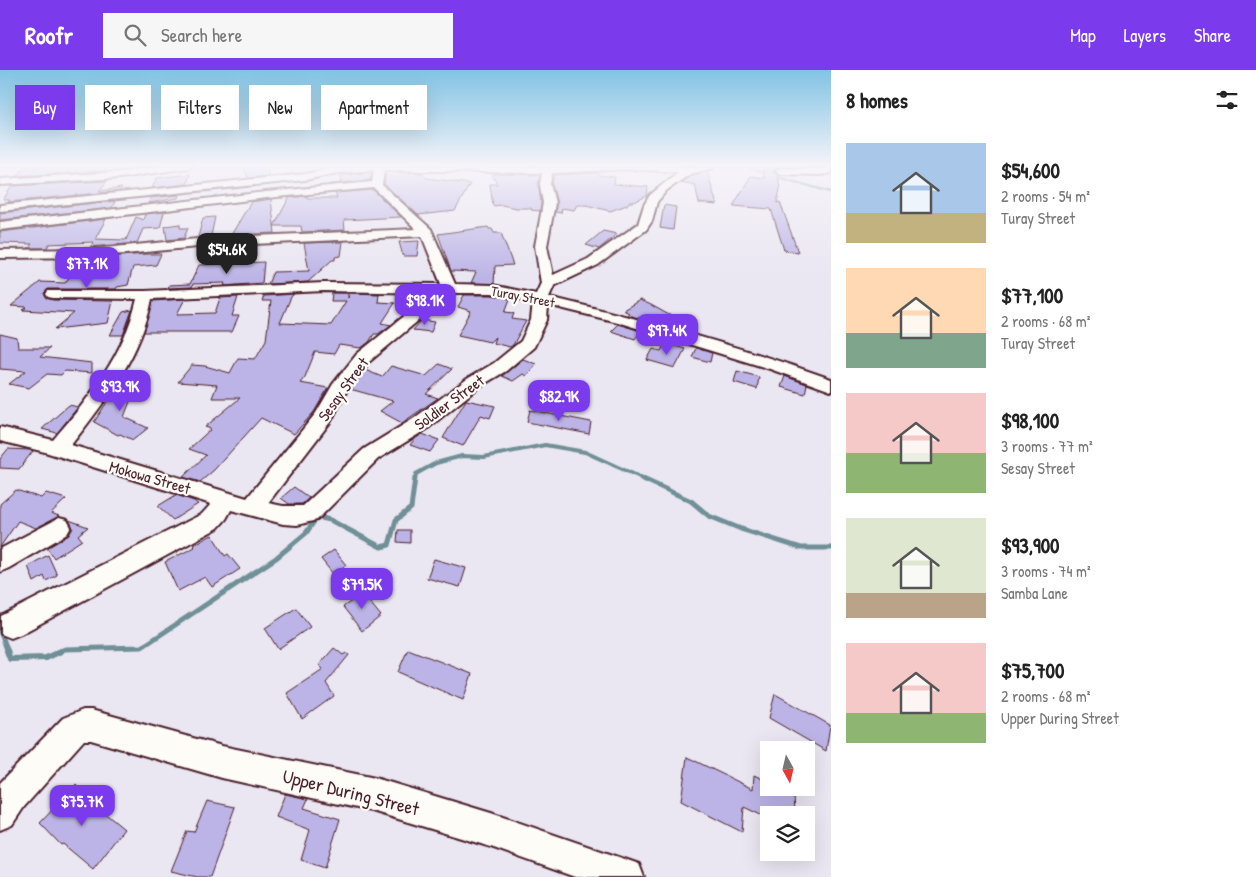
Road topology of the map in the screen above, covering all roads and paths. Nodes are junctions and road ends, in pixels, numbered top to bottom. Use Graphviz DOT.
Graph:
graph roads {
  1 [pos="56,203"];
  2 [pos="198,203"];
  3 [pos="395,203"];
  4 [pos="549,203"];
  5 [pos="651,203"];
  6 [pos="0,208"];
  7 [pos="0,226"];
  8 [pos="427,232"];
  9 [pos="0,254"];
  10 [pos="450,288"];
  11 [pos="545,291"];
  12 [pos="53,294"];
  13 [pos="145,295"];
  14 [pos="831,385"];
  15 [pos="0,434"];
  16 [pos="58,448"];
  17 [pos="224,500"];
  18 [pos="252,507"];
  19 [pos="300,516"];
  20 [pos="60,527"];
  21 [pos="0,561"];
  22 [pos="11,625"];
  23 [pos="0,813"];
  24 [pos="626,877"];
  1 -- 6 [label="street"];
  2 -- 7 [label="street"];
  3 -- 8 [label="street"];
  4 -- 11 [label="street, Soldier Street"];
  5 -- 11 [label="street"];
  8 -- 9 [label="street"];
  8 -- 10 [label="street"];
  10 -- 11 [label="street, Turay Street"];
  10 -- 13 [label="street, Turay Street"];
  10 -- 18 [label="street, Sesay Street"];
  11 -- 14 [label="street, Turay Street"];
  11 -- 19 [label="street, Soldier Street"];
  12 -- 13 [label="street, Turay Street"];
  13 -- 16 [label="street"];
  15 -- 16 [label="street, Mokowa Street"];
  16 -- 17 [label="street, Mokowa Street"];
  17 -- 18 [label="street, Mokowa Street"];
  17 -- 22 [label="street"];
  18 -- 19 [label="street, Mokowa Street"];
  20 -- 21 [label="street"];
  23 -- 24 [label="street, Upper During Street"];
}
